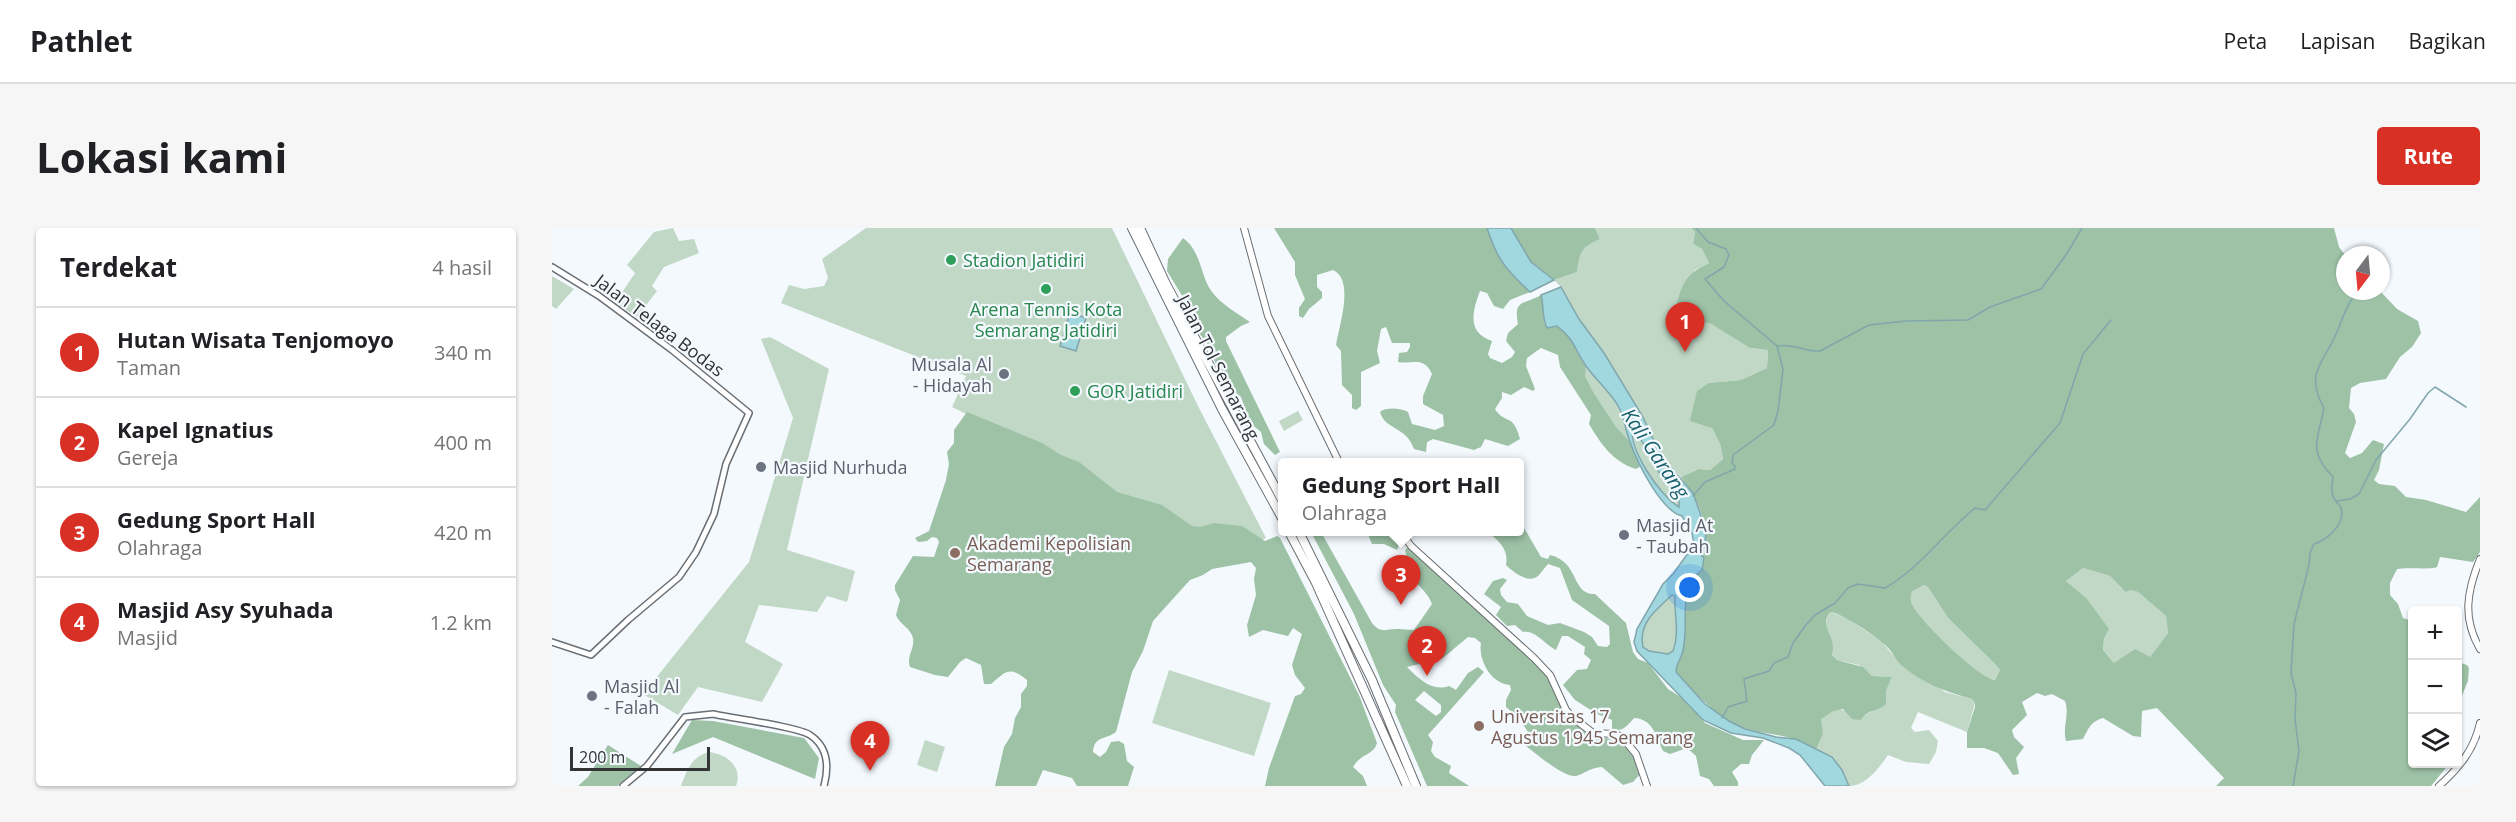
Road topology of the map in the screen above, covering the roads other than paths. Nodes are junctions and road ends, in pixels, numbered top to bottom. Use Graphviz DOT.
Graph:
graph roads {
  1 [pos="1132,228"];
  2 [pos="1140,228"];
  3 [pos="1244,228"];
  4 [pos="552,267"];
  5 [pos="1337,458"];
  6 [pos="1278,493"];
  7 [pos="1278,511"];
  8 [pos="1292,536"];
  9 [pos="1301,536"];
  10 [pos="1404,536"];
  11 [pos="2480,559"];
  12 [pos="552,642"];
  13 [pos="2480,649"];
  14 [pos="2480,723"];
  15 [pos="623,786"];
  16 [pos="824,786"];
  17 [pos="1407,786"];
  18 [pos="1416,786"];
  19 [pos="1647,786"];
  20 [pos="2439,786"];
  1 -- 7 [label="highway, Jalan Tol Semarang"];
  2 -- 6 [label="highway, Jalan Tol Semarang"];
  3 -- 5 [label="main road"];
  4 -- 12 [label="street, Jalan Telaga Bodas"];
  8 -- 17 [label="highway"];
  9 -- 18 [label="highway"];
  10 -- 19 [label="main road"];
  11 -- 13 [label="main road"];
  14 -- 20 [label="main road"];
  15 -- 16 [label="street"];
}
